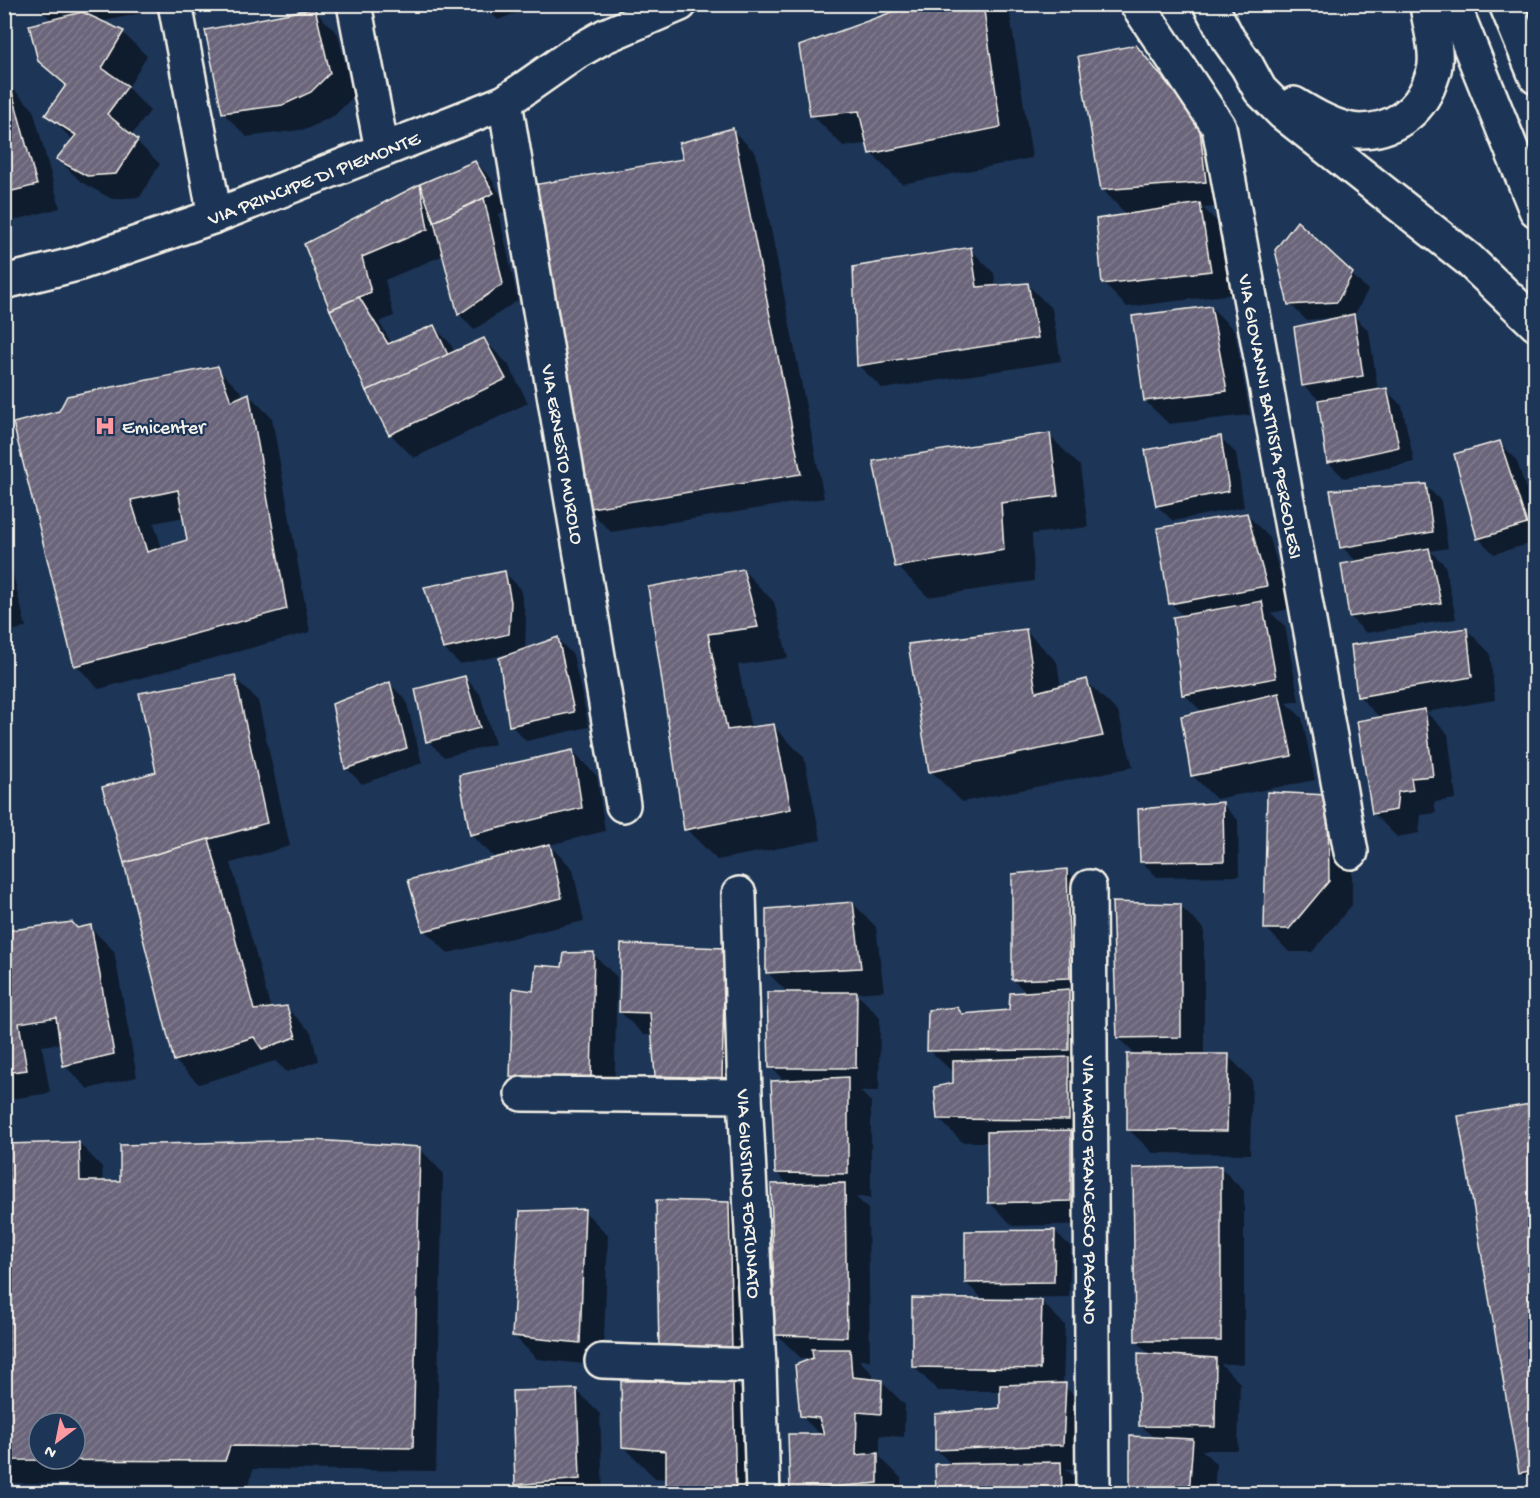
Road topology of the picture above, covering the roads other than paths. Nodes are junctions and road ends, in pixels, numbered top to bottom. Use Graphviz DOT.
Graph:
graph roads {
  1 [pos="175,4"];
  2 [pos="354,4"];
  3 [pos="680,4"];
  4 [pos="1137,4"];
  5 [pos="1210,4"];
  6 [pos="1427,4"];
  7 [pos="1453,4"];
  8 [pos="1506,4"];
  9 [pos="1527,4"];
  10 [pos="1536,23"];
  11 [pos="1247,66"];
  12 [pos="1536,77"];
  13 [pos="505,102"];
  14 [pos="382,150"];
  15 [pos="1536,210"];
  16 [pos="215,216"];
  17 [pos="4,282"];
  18 [pos="1536,324"];
  19 [pos="623,805"];
  20 [pos="1351,852"];
  21 [pos="1089,887"];
  22 [pos="739,894"];
  23 [pos="522,1094"];
  24 [pos="745,1096"];
  25 [pos="602,1361"];
  26 [pos="759,1366"];
  27 [pos="763,1494"];
  28 [pos="1093,1494"];
  1 -- 16 [label="main road"];
  2 -- 14 [label="main road"];
  3 -- 13 [label="main road, VIA PRINCIPE DI PIEMONTE"];
  4 -- 20 [label="main road, VIA GIOVANNI BATTISTA PERGOLESI"];
  5 -- 11 [label="main road"];
  6 -- 11 [label="main road"];
  7 -- 15 [label="main road"];
  8 -- 12 [label="main road"];
  9 -- 10 [label="main road"];
  11 -- 18 [label="main road"];
  13 -- 14 [label="main road, VIA PRINCIPE DI PIEMONTE"];
  13 -- 19 [label="main road, VIA ERNESTO MUROLO"];
  14 -- 16 [label="main road, VIA PRINCIPE DI PIEMONTE"];
  16 -- 17 [label="main road, VIA PRINCIPE DI PIEMONTE"];
  21 -- 28 [label="main road, VIA MARIO FRANCESCO PAGANO"];
  22 -- 24 [label="main road, VIA GIUSTINO FORTUNATO"];
  23 -- 24 [label="main road"];
  24 -- 26 [label="main road, VIA GIUSTINO FORTUNATO"];
  25 -- 26 [label="main road"];
  26 -- 27 [label="main road, VIA GIUSTINO FORTUNATO"];
}
